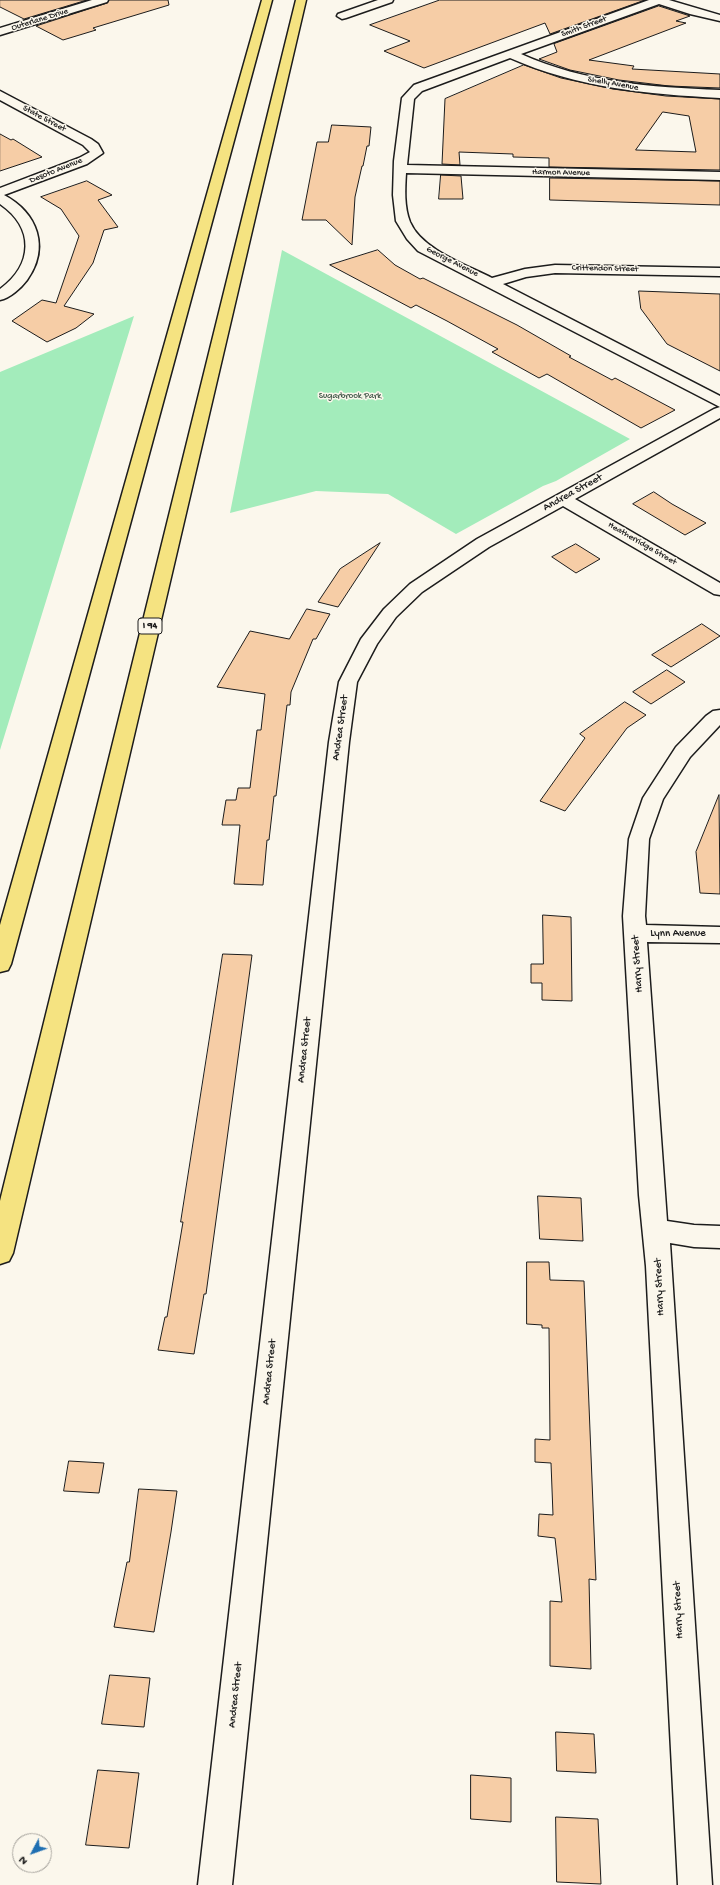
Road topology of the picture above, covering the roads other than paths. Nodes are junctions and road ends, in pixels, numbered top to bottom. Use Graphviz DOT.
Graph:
graph roads {
  1 [pos="103,0"];
  2 [pos="267,0"];
  3 [pos="301,0"];
  4 [pos="388,0"];
  5 [pos="659,0"];
  6 [pos="342,16"];
  7 [pos="720,18"];
  8 [pos="0,32"];
  9 [pos="510,54"];
  10 [pos="720,94"];
  11 [pos="0,95"];
  12 [pos="87,142"];
  13 [pos="401,169"];
  14 [pos="720,176"];
  15 [pos="0,192"];
  16 [pos="0,198"];
  17 [pos="720,272"];
  18 [pos="493,283"];
  19 [pos="0,296"];
  20 [pos="720,402"];
  21 [pos="720,412"];
  22 [pos="563,499"];
  23 [pos="720,590"];
  24 [pos="720,716"];
  25 [pos="636,934"];
  26 [pos="720,935"];
  27 [pos="0,964"];
  28 [pos="656,1230"];
  29 [pos="720,1237"];
  30 [pos="0,1253"];
  31 [pos="215,1885"];
  32 [pos="695,1885"];
  1 -- 8 [label="street, Outerlane Drive"];
  2 -- 27 [label="highway"];
  3 -- 30 [label="highway, I 94"];
  4 -- 6 [label="street"];
  5 -- 7 [label="street"];
  5 -- 9 [label="street, Smith Street"];
  9 -- 10 [label="street, Shelly Avenue"];
  9 -- 13 [label="street, George Avenue"];
  11 -- 12 [label="street, State Street"];
  12 -- 15 [label="street, Desoto Avenue"];
  13 -- 14 [label="street, Harmon Avenue"];
  13 -- 18 [label="street, George Avenue"];
  16 -- 19 [label="street"];
  17 -- 18 [label="street, Crittendon Street"];
  18 -- 20 [label="street, George Avenue"];
  21 -- 22 [label="street, Andrea Street"];
  22 -- 23 [label="street, Heatherridge Street"];
  22 -- 31 [label="street, Andrea Street"];
  24 -- 25 [label="street, Harry Street"];
  25 -- 26 [label="street, Lynn Avenue"];
  25 -- 28 [label="street, Harry Street"];
  28 -- 29 [label="street"];
  28 -- 32 [label="street, Harry Street"];
}
